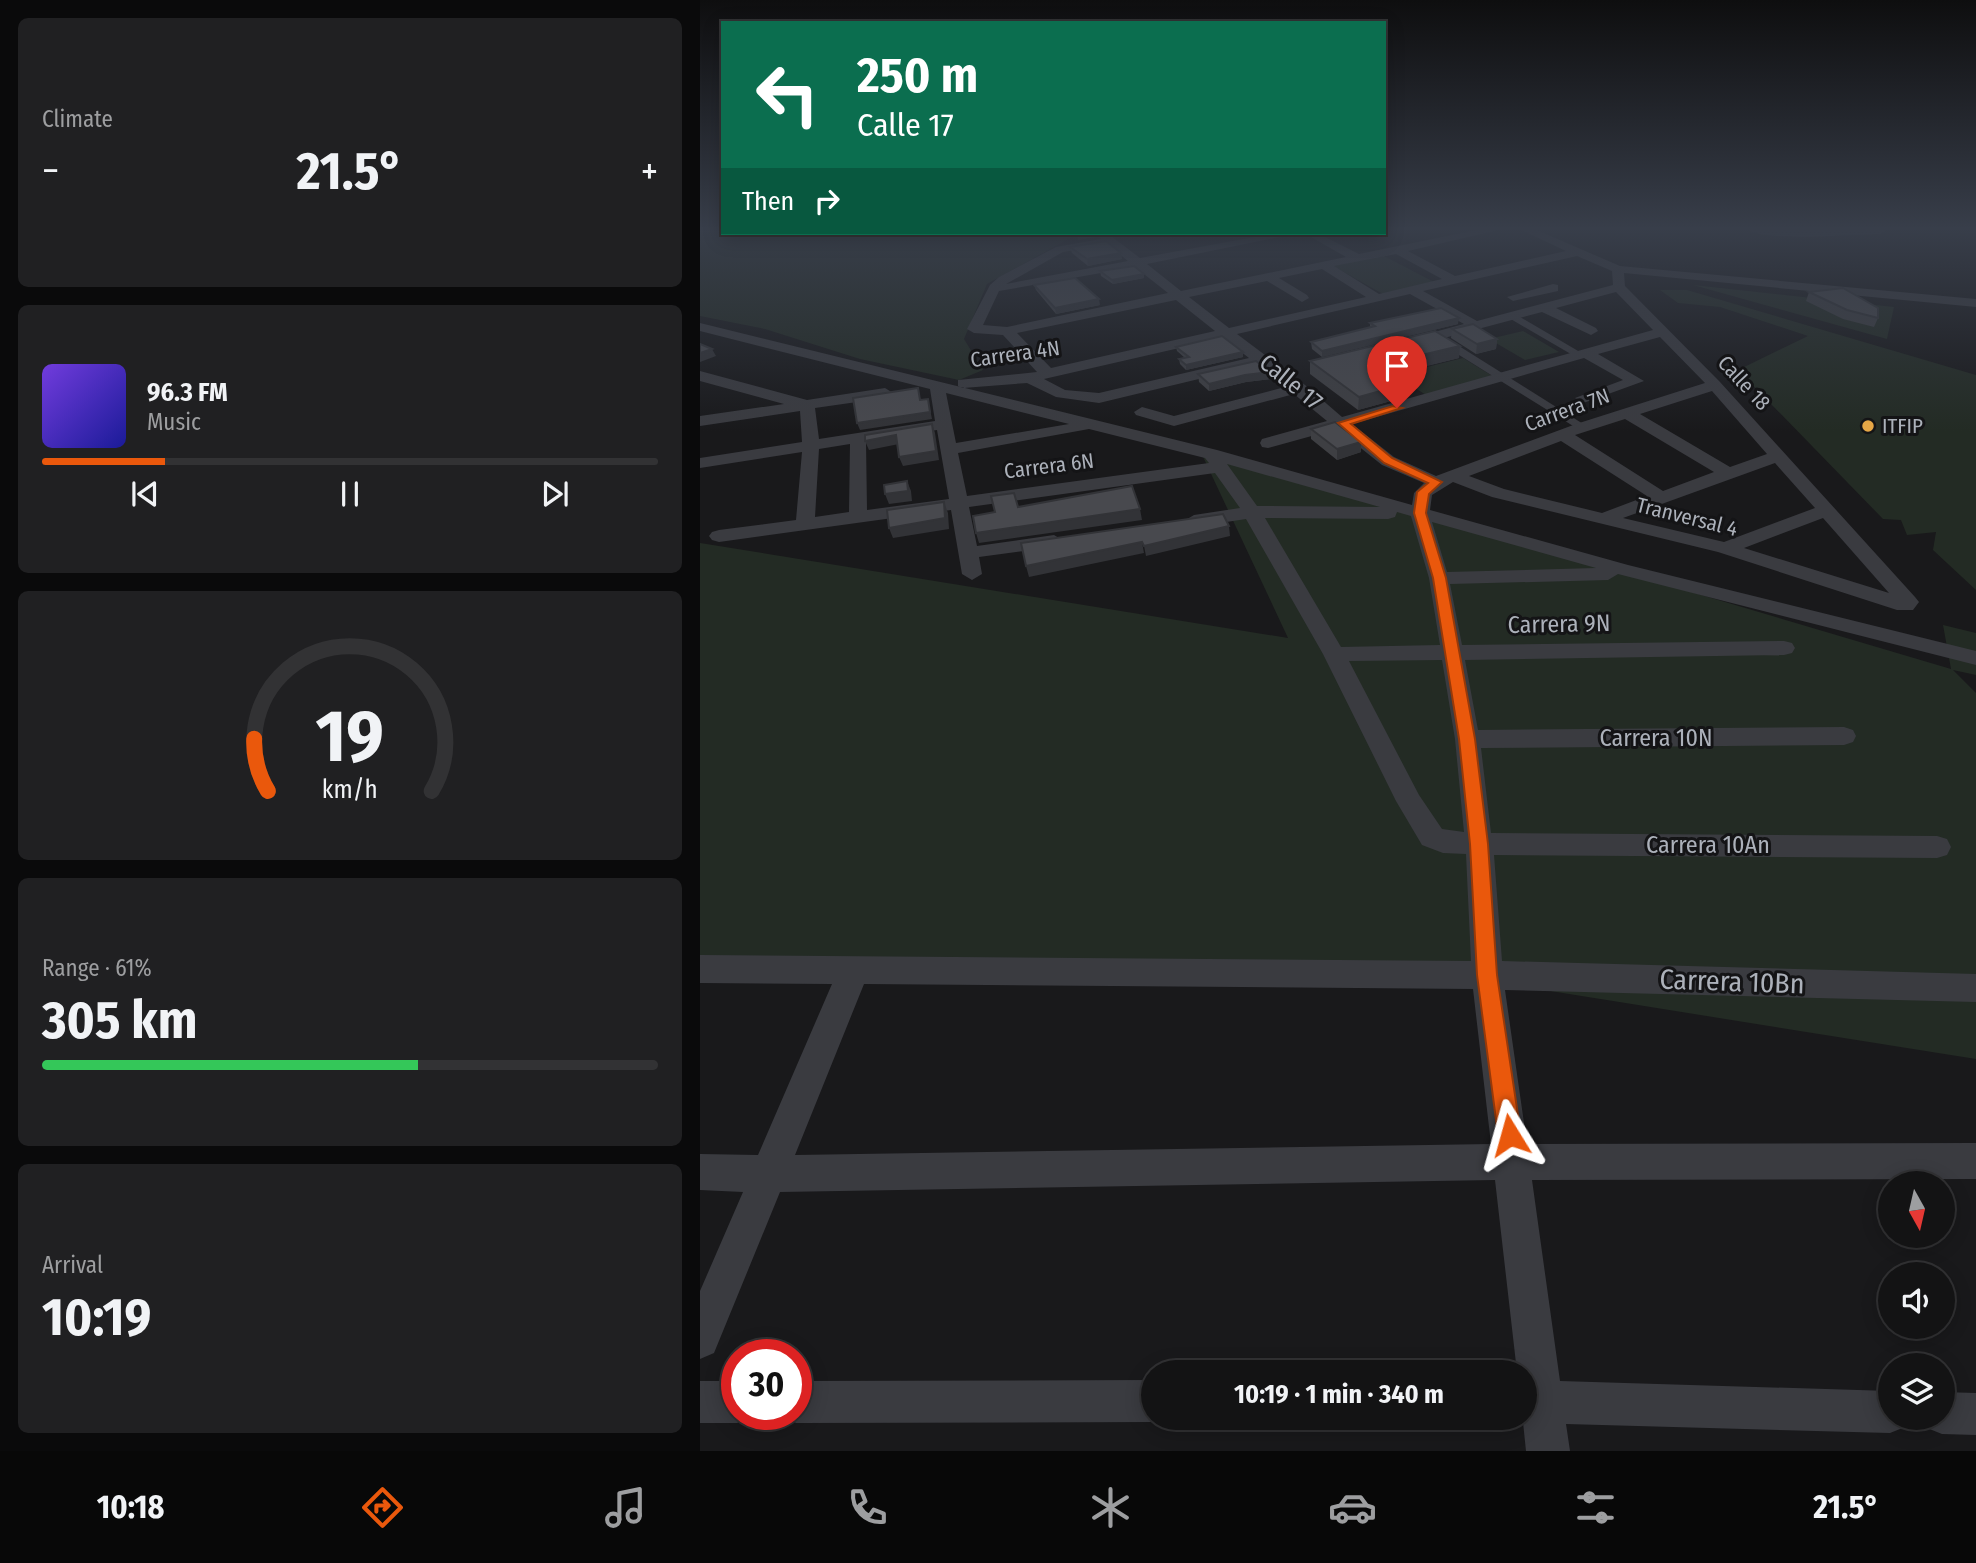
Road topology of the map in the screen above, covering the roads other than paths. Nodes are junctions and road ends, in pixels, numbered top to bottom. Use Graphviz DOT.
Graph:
graph roads {
  1 [pos="992,296"];
  2 [pos="1177,296"];
  3 [pos="1181,296"];
  4 [pos="1298,296"];
  5 [pos="1373,296"];
  6 [pos="1389,296"];
  7 [pos="1422,296"];
  8 [pos="1519,296"];
  9 [pos="1589,296"];
  10 [pos="1627,296"];
  11 [pos="1897,296"];
  12 [pos="1513,297"];
  13 [pos="1302,298"];
  14 [pos="1377,298"];
  15 [pos="1976,303"];
  16 [pos="1544,307"];
  17 [pos="1512,316"];
  18 [pos="1475,325"];
  19 [pos="700,327"];
  20 [pos="1007,331"];
  21 [pos="1228,331"];
  22 [pos="1591,331"];
  23 [pos="1665,331"];
  24 [pos="1437,337"];
  25 [pos="1398,346"];
  26 [pos="1583,355"];
  27 [pos="1263,359"];
  28 [pos="1047,373"];
  29 [pos="1028,378"];
  30 [pos="1503,379"];
  31 [pos="705,380"];
  32 [pos="937,385"];
  33 [pos="1715,385"];
  34 [pos="1300,388"];
  35 [pos="1583,398"];
  36 [pos="807,405"];
  37 [pos="1142,412"];
  38 [pos="1627,413"];
  39 [pos="700,421"];
  40 [pos="1343,423"];
  41 [pos="945,424"];
  42 [pos="1094,424"];
  43 [pos="1582,427"];
  44 [pos="1563,435"];
  45 [pos="858,438"];
  46 [pos="1268,443"];
  47 [pos="811,446"];
  48 [pos="947,450"];
  49 [pos="1779,455"];
  50 [pos="1215,460"];
  51 [pos="700,463"];
  52 [pos="1726,472"];
  53 [pos="1447,479"];
  54 [pos="1659,496"];
  55 [pos="960,500"];
  56 [pos="1828,510"];
  57 [pos="1252,512"];
  58 [pos="1420,513"];
  59 [pos="858,517"];
  60 [pos="1602,519"];
  61 [pos="1171,524"];
  62 [pos="805,525"];
  63 [pos="719,536"];
  64 [pos="1076,538"];
  65 [pos="1725,548"];
  66 [pos="968,553"];
  67 [pos="1622,569"];
  68 [pos="972,574"];
  69 [pos="1439,578"];
  70 [pos="1905,605"];
  71 [pos="1784,648"];
  72 [pos="1452,652"];
  73 [pos="1334,654"];
  74 [pos="1976,658"];
  75 [pos="1844,736"];
  76 [pos="1467,739"];
  77 [pos="1479,844"];
  78 [pos="1937,847"];
  79 [pos="700,969"];
  80 [pos="854,970"];
  81 [pos="1487,975"];
  82 [pos="1976,988"];
  83 [pos="1976,1161"];
  84 [pos="1513,1162"];
  85 [pos="700,1172"];
  86 [pos="767,1174"];
  87 [pos="700,1339"];
  88 [pos="1530,1360"];
  89 [pos="1141,1401"];
  90 [pos="1537,1401"];
  91 [pos="700,1402"];
  92 [pos="721,1402"];
  93 [pos="812,1402"];
  94 [pos="1878,1412"];
  95 [pos="1955,1413"];
  96 [pos="1537,1414"];
  97 [pos="1976,1414"];
  98 [pos="1548,1451"];
  1 -- 20 [label="street"];
  2 -- 20 [label="street"];
  3 -- 21 [label="street, Calle 17"];
  4 -- 13 [label="street"];
  5 -- 14 [label="street"];
  6 -- 14 [label="street, Carrera 4N"];
  7 -- 18 [label="street"];
  8 -- 12 [label="street"];
  9 -- 16 [label="street"];
  10 -- 23 [label="street, Calle 18"];
  11 -- 15 [label="street"];
  14 -- 21 [label="street, Carrera 4N"];
  16 -- 17 [label="street"];
  16 -- 22 [label="street"];
  17 -- 18 [label="street"];
  17 -- 26 [label="street"];
  18 -- 24 [label="street"];
  19 -- 32 [label="street"];
  20 -- 28 [label="street"];
  21 -- 27 [label="street, Calle 17"];
  21 -- 28 [label="street, Carrera 4N"];
  23 -- 26 [label="street"];
  23 -- 33 [label="street, Calle 18"];
  24 -- 25 [label="street"];
  24 -- 30 [label="street"];
  26 -- 30 [label="street"];
  26 -- 35 [label="street"];
  27 -- 29 [label="street"];
  27 -- 34 [label="street, Calle 17"];
  28 -- 29 [label="street, Carrera 4N"];
  29 -- 32 [label="street, Carrera 4N"];
  30 -- 40 [label="street"];
  30 -- 43 [label="street"];
  31 -- 36 [label="street"];
  32 -- 36 [label="street, Carrera 4N"];
  32 -- 41 [label="street"];
  32 -- 42 [label="street"];
  33 -- 38 [label="street, Carrera 7N"];
  33 -- 49 [label="street, Calle 18"];
  34 -- 37 [label="street"];
  34 -- 40 [label="street, Calle 17"];
  36 -- 39 [label="street, Carrera 4N"];
  36 -- 47 [label="street"];
  38 -- 43 [label="street, Carrera 7N"];
  38 -- 52 [label="street"];
  40 -- 46 [label="street"];
  40 -- 53 [label="street, Calle 17"];
  41 -- 45 [label="street"];
  41 -- 48 [label="street"];
  42 -- 48 [label="street"];
  42 -- 50 [label="street"];
  43 -- 44 [label="street, Carrera 7N"];
  44 -- 53 [label="street, Carrera 7N"];
  44 -- 54 [label="street"];
  45 -- 47 [label="street"];
  45 -- 59 [label="street"];
  47 -- 51 [label="street"];
  47 -- 62 [label="street"];
  48 -- 55 [label="street"];
  49 -- 52 [label="street"];
  49 -- 56 [label="street, Calle 18"];
  50 -- 55 [label="street, Carrera 6N"];
  50 -- 57 [label="street"];
  50 -- 58 [label="street"];
  52 -- 54 [label="street"];
  53 -- 58 [label="street"];
  53 -- 60 [label="street, Tranversal 4"];
  54 -- 60 [label="street"];
  55 -- 59 [label="street, Carrera 6N"];
  55 -- 66 [label="street"];
  56 -- 65 [label="street"];
  56 -- 70 [label="street, Calle 18"];
  57 -- 58 [label="street"];
  57 -- 61 [label="street"];
  57 -- 73 [label="street"];
  58 -- 67 [label="street"];
  58 -- 69 [label="street"];
  59 -- 62 [label="street, Carrera 6N"];
  60 -- 65 [label="street, Tranversal 4"];
  62 -- 63 [label="street, Carrera 6N"];
  64 -- 66 [label="street"];
  65 -- 70 [label="street, Tranversal 4"];
  66 -- 68 [label="street"];
  67 -- 69 [label="street"];
  67 -- 74 [label="street"];
  69 -- 72 [label="street"];
  71 -- 72 [label="street, Carrera 9N"];
  72 -- 73 [label="street, Carrera 9N"];
  72 -- 76 [label="street"];
  73 -- 77 [label="street, Carrera 10An"];
  75 -- 76 [label="street, Carrera 10N"];
  76 -- 77 [label="street"];
  77 -- 78 [label="street, Carrera 10An"];
  77 -- 81 [label="street"];
  79 -- 80 [label="street, Carrera 10Bn"];
  80 -- 81 [label="street, Carrera 10Bn"];
  80 -- 86 [label="street"];
  81 -- 82 [label="street, Carrera 10Bn"];
  81 -- 84 [label="street"];
  83 -- 84 [label="street"];
  84 -- 86 [label="street"];
  84 -- 88 [label="street"];
  85 -- 86 [label="street"];
  86 -- 87 [label="street"];
  89 -- 93 [label="street"];
  90 -- 94 [label="street"];
  91 -- 92 [label="street"];
  95 -- 97 [label="street"];
  96 -- 98 [label="street"];
}
